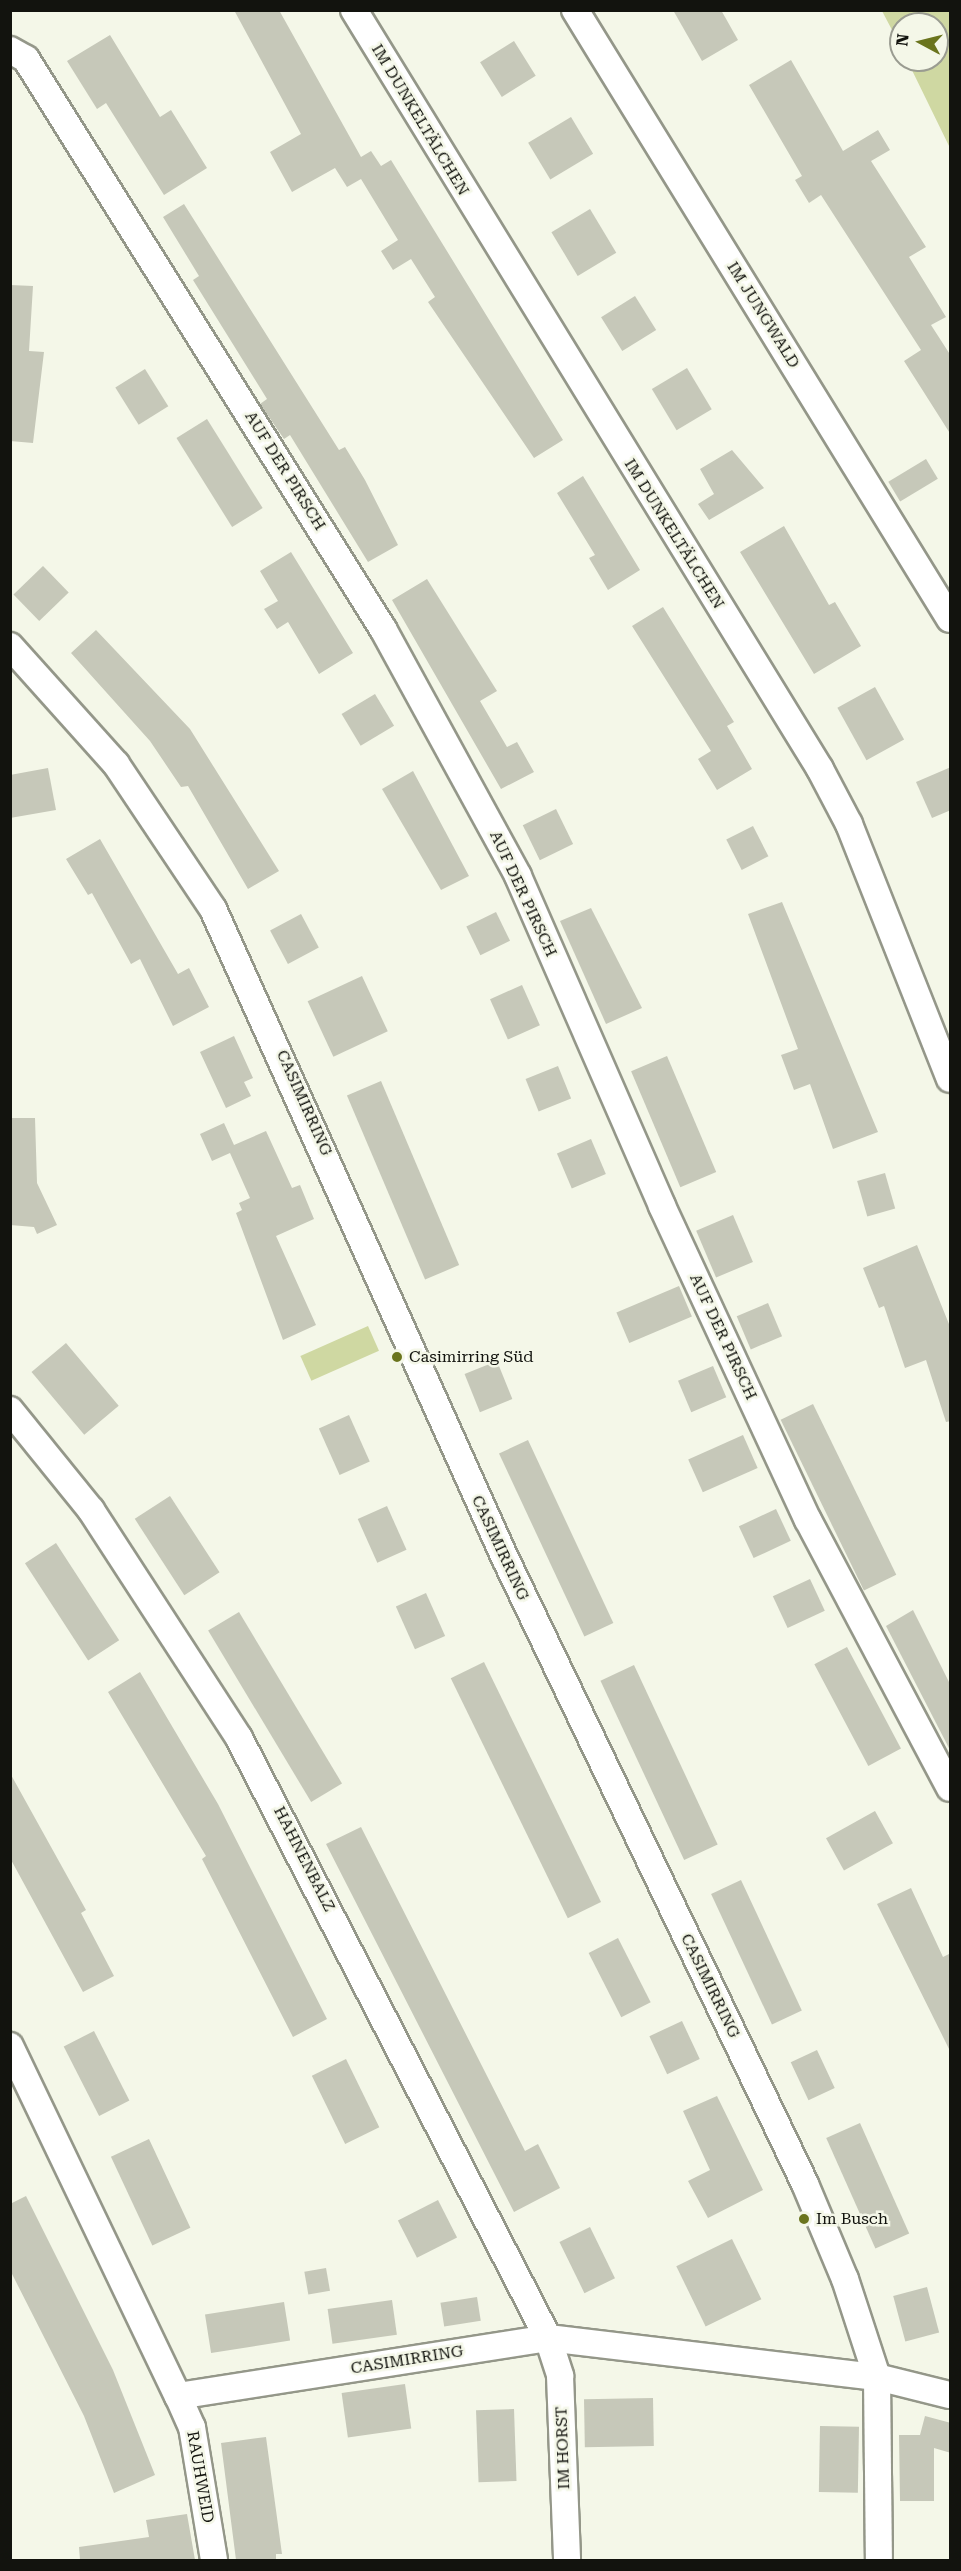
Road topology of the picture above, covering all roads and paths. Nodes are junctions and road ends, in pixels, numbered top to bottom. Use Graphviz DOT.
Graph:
graph roads {
  1 [pos="354,10"];
  2 [pos="575,10"];
  3 [pos="10,50"];
  4 [pos="951,619"];
  5 [pos="10,646"];
  6 [pos="951,1079"];
  7 [pos="10,1410"];
  8 [pos="951,1788"];
  9 [pos="10,2046"];
  10 [pos="548,2338"];
  11 [pos="877,2377"];
  12 [pos="951,2395"];
  13 [pos="178,2396"];
  14 [pos="214,2560"];
  15 [pos="567,2560"];
  16 [pos="879,2560"];
  1 -- 6 [label="street, IM DUNKELTÄLCHEN"];
  2 -- 4 [label="street, IM JUNGWALD"];
  3 -- 8 [label="street, AUF DER PIRSCH"];
  5 -- 11 [label="street, CASIMIRRING"];
  7 -- 10 [label="street, HAHNENBALZ"];
  9 -- 13 [label="street"];
  10 -- 11 [label="street, CASIMIRRING"];
  10 -- 13 [label="street, CASIMIRRING"];
  10 -- 15 [label="street, IM HORST"];
  11 -- 12 [label="street"];
  11 -- 16 [label="street"];
  13 -- 14 [label="street, RAUHWEID"];
}
